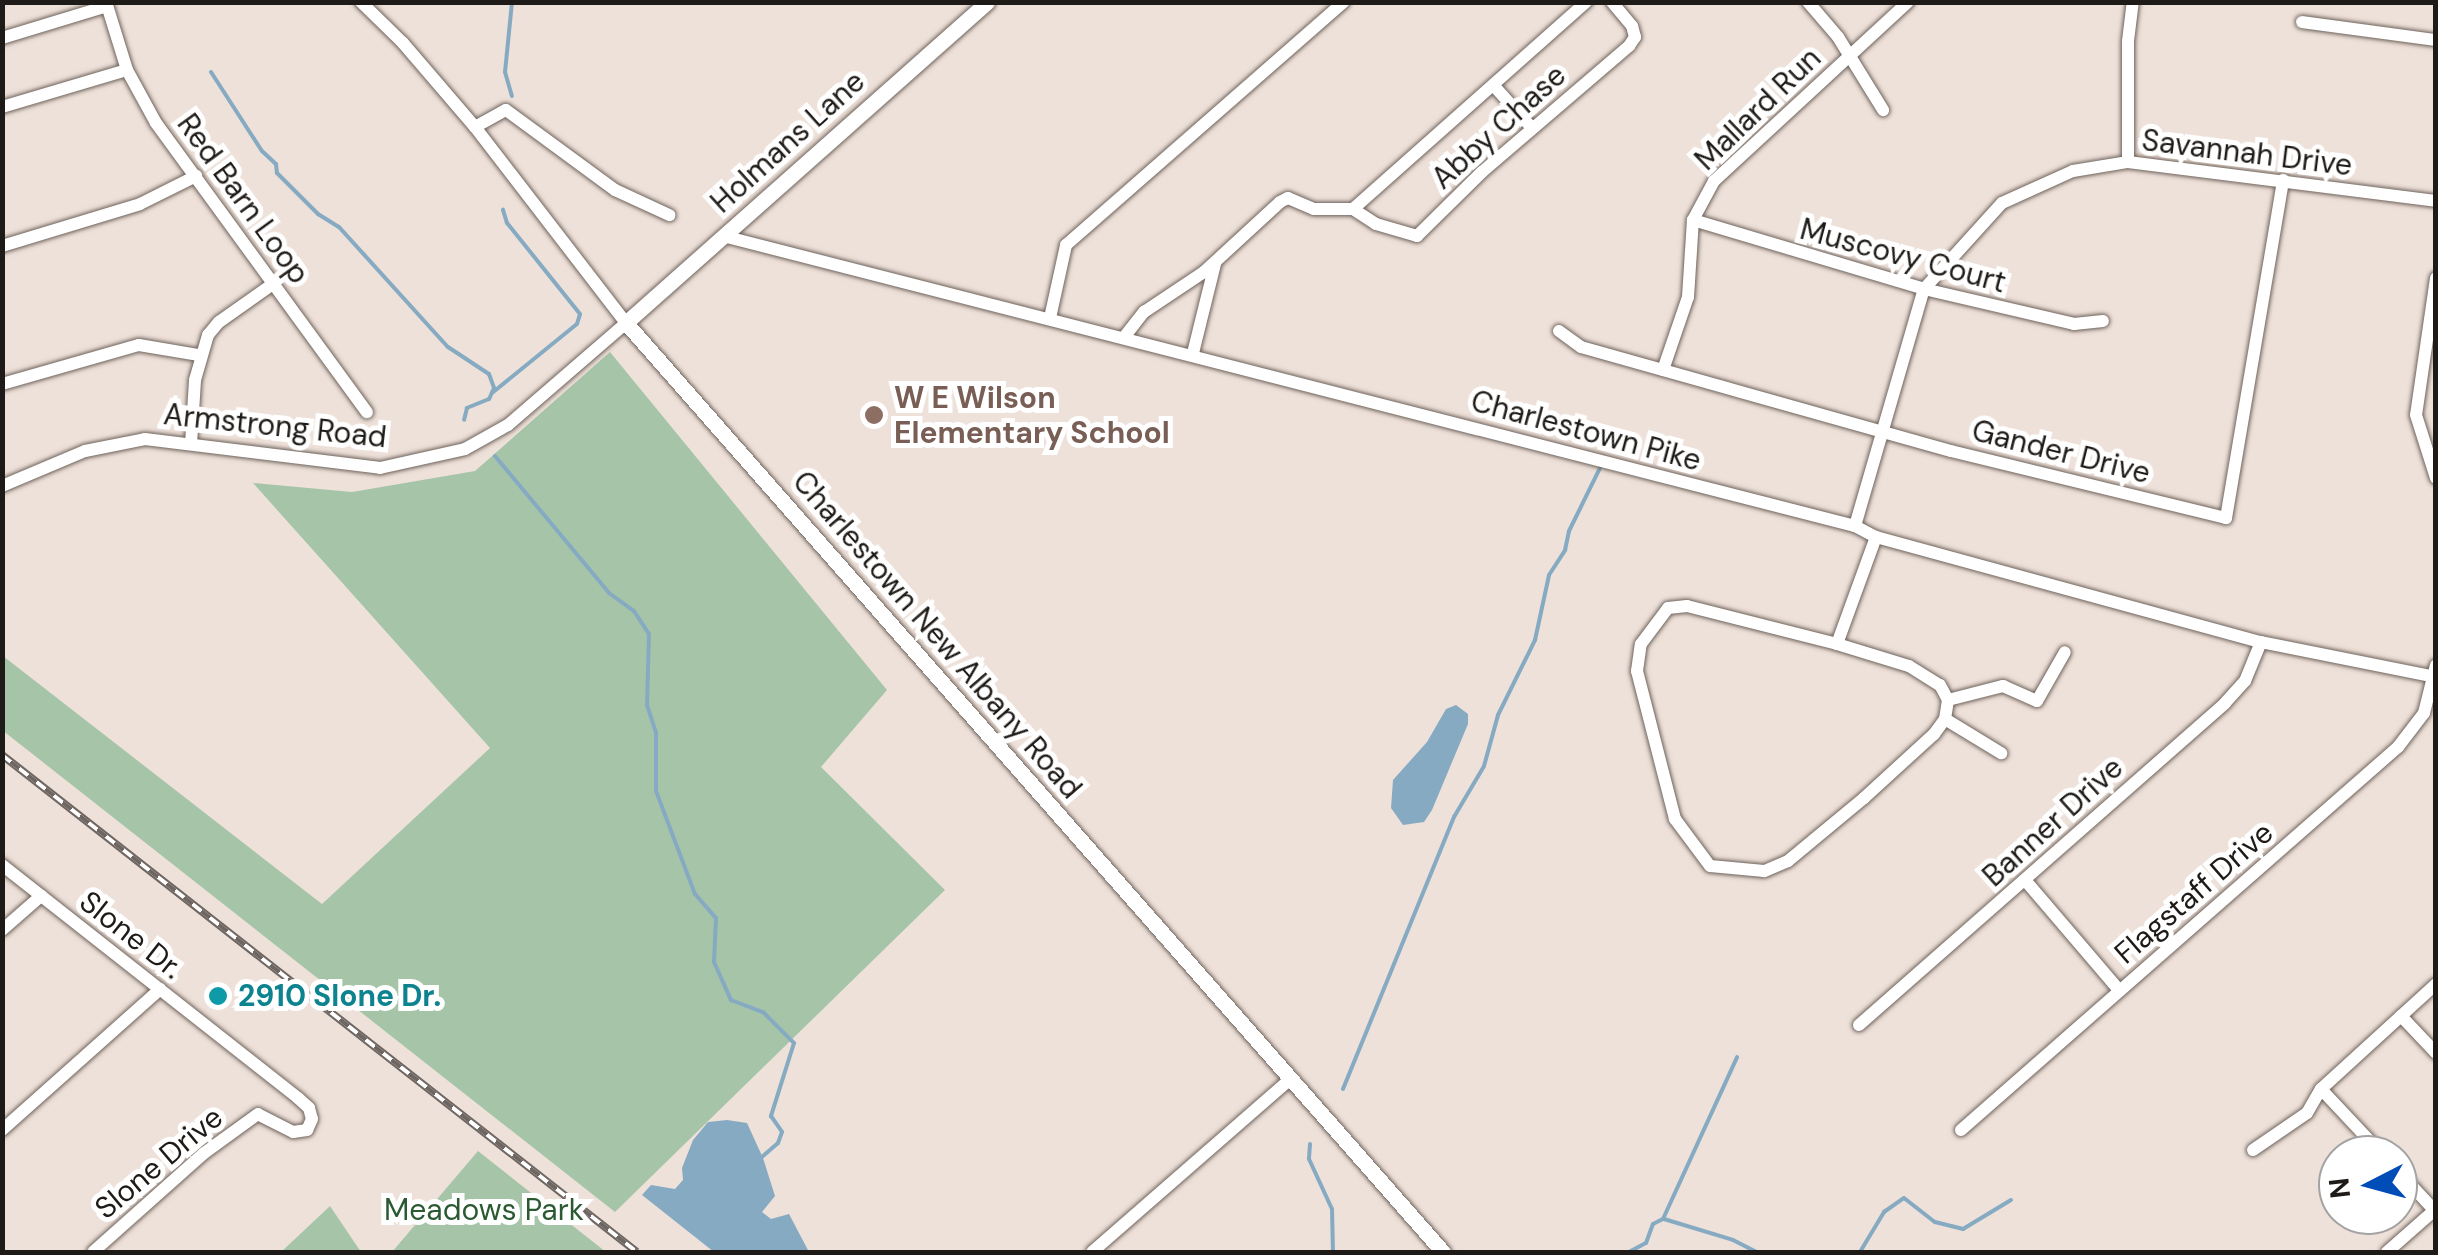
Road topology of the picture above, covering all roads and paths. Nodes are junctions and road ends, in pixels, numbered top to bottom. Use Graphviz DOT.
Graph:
graph roads {
  1 [pos="361,2"];
  2 [pos="986,2"];
  3 [pos="1344,2"];
  4 [pos="1586,2"];
  5 [pos="1612,2"];
  6 [pos="1808,2"];
  7 [pos="1908,2"];
  8 [pos="2133,2"];
  9 [pos="107,4"];
  10 [pos="2302,22"];
  11 [pos="2,38"];
  12 [pos="2436,40"];
  13 [pos="1848,59"];
  14 [pos="127,70"];
  15 [pos="1494,86"];
  16 [pos="2,108"];
  17 [pos="1883,110"];
  18 [pos="475,127"];
  19 [pos="1532,128"];
  20 [pos="2128,162"];
  21 [pos="196,176"];
  22 [pos="2283,180"];
  23 [pos="2436,201"];
  24 [pos="1353,209"];
  25 [pos="668,214"];
  26 [pos="1693,220"];
  27 [pos="723,236"];
  28 [pos="2,246"];
  29 [pos="1216,262"];
  30 [pos="2436,278"];
  31 [pos="274,283"];
  32 [pos="1924,289"];
  33 [pos="1050,318"];
  34 [pos="626,322"];
  35 [pos="2102,322"];
  36 [pos="1559,331"];
  37 [pos="1125,336"];
  38 [pos="1193,354"];
  39 [pos="199,356"];
  40 [pos="1663,370"];
  41 [pos="2,384"];
  42 [pos="367,412"];
  43 [pos="1882,431"];
  44 [pos="191,444"];
  45 [pos="2436,478"];
  46 [pos="2,486"];
  47 [pos="1854,526"];
  48 [pos="1876,537"];
  49 [pos="2261,642"];
  50 [pos="1838,644"];
  51 [pos="2064,652"];
  52 [pos="2435,673"];
  53 [pos="1948,700"];
  54 [pos="1944,718"];
  55 [pos="2001,752"];
  56 [pos="2,866"];
  57 [pos="2024,880"];
  58 [pos="41,896"];
  59 [pos="2,930"];
  60 [pos="2436,984"];
  61 [pos="160,989"];
  62 [pos="2119,990"];
  63 [pos="2400,1016"];
  64 [pos="1859,1025"];
  65 [pos="2436,1053"];
  66 [pos="1290,1078"];
  67 [pos="2321,1088"];
  68 [pos="258,1114"];
  69 [pos="2,1130"];
  70 [pos="1961,1130"];
  71 [pos="2364,1135"];
  72 [pos="2253,1150"];
  73 [pos="2435,1210"];
  74 [pos="93,1252"];
  75 [pos="1092,1252"];
  76 [pos="1443,1252"];
  77 [pos="2387,1252"];
  1 -- 18 [label="street, Charlestown New Albany Road"];
  2 -- 27 [label="main road, Holmans Lane"];
  3 -- 33 [label="street"];
  4 -- 15 [label="street, Abby Chase"];
  5 -- 19 [label="street, Abby Chase"];
  6 -- 13 [label="street"];
  7 -- 13 [label="street, Mallard Run"];
  8 -- 20 [label="street"];
  9 -- 11 [label="street"];
  9 -- 14 [label="street, Red Barn Loop"];
  10 -- 12 [label="street"];
  13 -- 17 [label="street"];
  13 -- 26 [label="street, Mallard Run"];
  14 -- 16 [label="street"];
  14 -- 21 [label="street, Red Barn Loop"];
  15 -- 19 [label="street"];
  15 -- 24 [label="street, Abby Chase"];
  18 -- 25 [label="street"];
  18 -- 34 [label="street, Charlestown New Albany Road"];
  19 -- 24 [label="street, Abby Chase"];
  20 -- 22 [label="street, Savannah Drive"];
  20 -- 32 [label="street, Savannah Drive"];
  21 -- 28 [label="street"];
  21 -- 31 [label="street, Red Barn Loop"];
  22 -- 23 [label="street, Savannah Drive"];
  22 -- 43 [label="street, Gander Drive"];
  24 -- 29 [label="street, Abby Chase"];
  26 -- 32 [label="street, Muscovy Court"];
  26 -- 40 [label="street, Mallard Run"];
  27 -- 33 [label="street, Charlestown Pike"];
  27 -- 34 [label="main road, Holmans Lane"];
  29 -- 37 [label="street, Abby Chase"];
  29 -- 38 [label="street"];
  30 -- 45 [label="street"];
  31 -- 39 [label="street"];
  31 -- 42 [label="street, Red Barn Loop"];
  32 -- 35 [label="street, Muscovy Court"];
  32 -- 43 [label="street, Savannah Drive"];
  33 -- 37 [label="street, Charlestown Pike"];
  34 -- 44 [label="street, Armstrong Road"];
  34 -- 66 [label="main road, Charlestown New Albany Road"];
  36 -- 40 [label="street, Gander Drive"];
  37 -- 38 [label="street, Charlestown Pike"];
  38 -- 47 [label="street, Charlestown Pike"];
  39 -- 41 [label="street"];
  39 -- 44 [label="street"];
  40 -- 43 [label="street, Gander Drive"];
  43 -- 47 [label="street, Savannah Drive"];
  44 -- 46 [label="street, Armstrong Road"];
  47 -- 48 [label="street, Charlestown Pike"];
  48 -- 49 [label="street, Charlestown Pike"];
  48 -- 50 [label="street"];
  49 -- 52 [label="street, Charlestown Pike"];
  49 -- 57 [label="street, Banner Drive"];
  50 -- 53 [label="street"];
  50 -- 54 [label="street"];
  51 -- 53 [label="street"];
  52 -- 62 [label="street, Flagstaff Drive"];
  53 -- 54 [label="street"];
  54 -- 55 [label="street"];
  56 -- 58 [label="street, Slone Dr."];
  57 -- 62 [label="street"];
  57 -- 64 [label="street, Banner Drive"];
  58 -- 59 [label="street"];
  58 -- 61 [label="street, Slone Dr."];
  60 -- 63 [label="street"];
  61 -- 68 [label="street, Slone Dr."];
  61 -- 69 [label="street"];
  62 -- 70 [label="street, Flagstaff Drive"];
  63 -- 65 [label="street"];
  63 -- 67 [label="street"];
  66 -- 75 [label="street"];
  66 -- 76 [label="main road, Charlestown New Albany Road"];
  67 -- 71 [label="street"];
  67 -- 72 [label="street"];
  68 -- 74 [label="street, Slone Drive"];
  73 -- 77 [label="street"];
}
